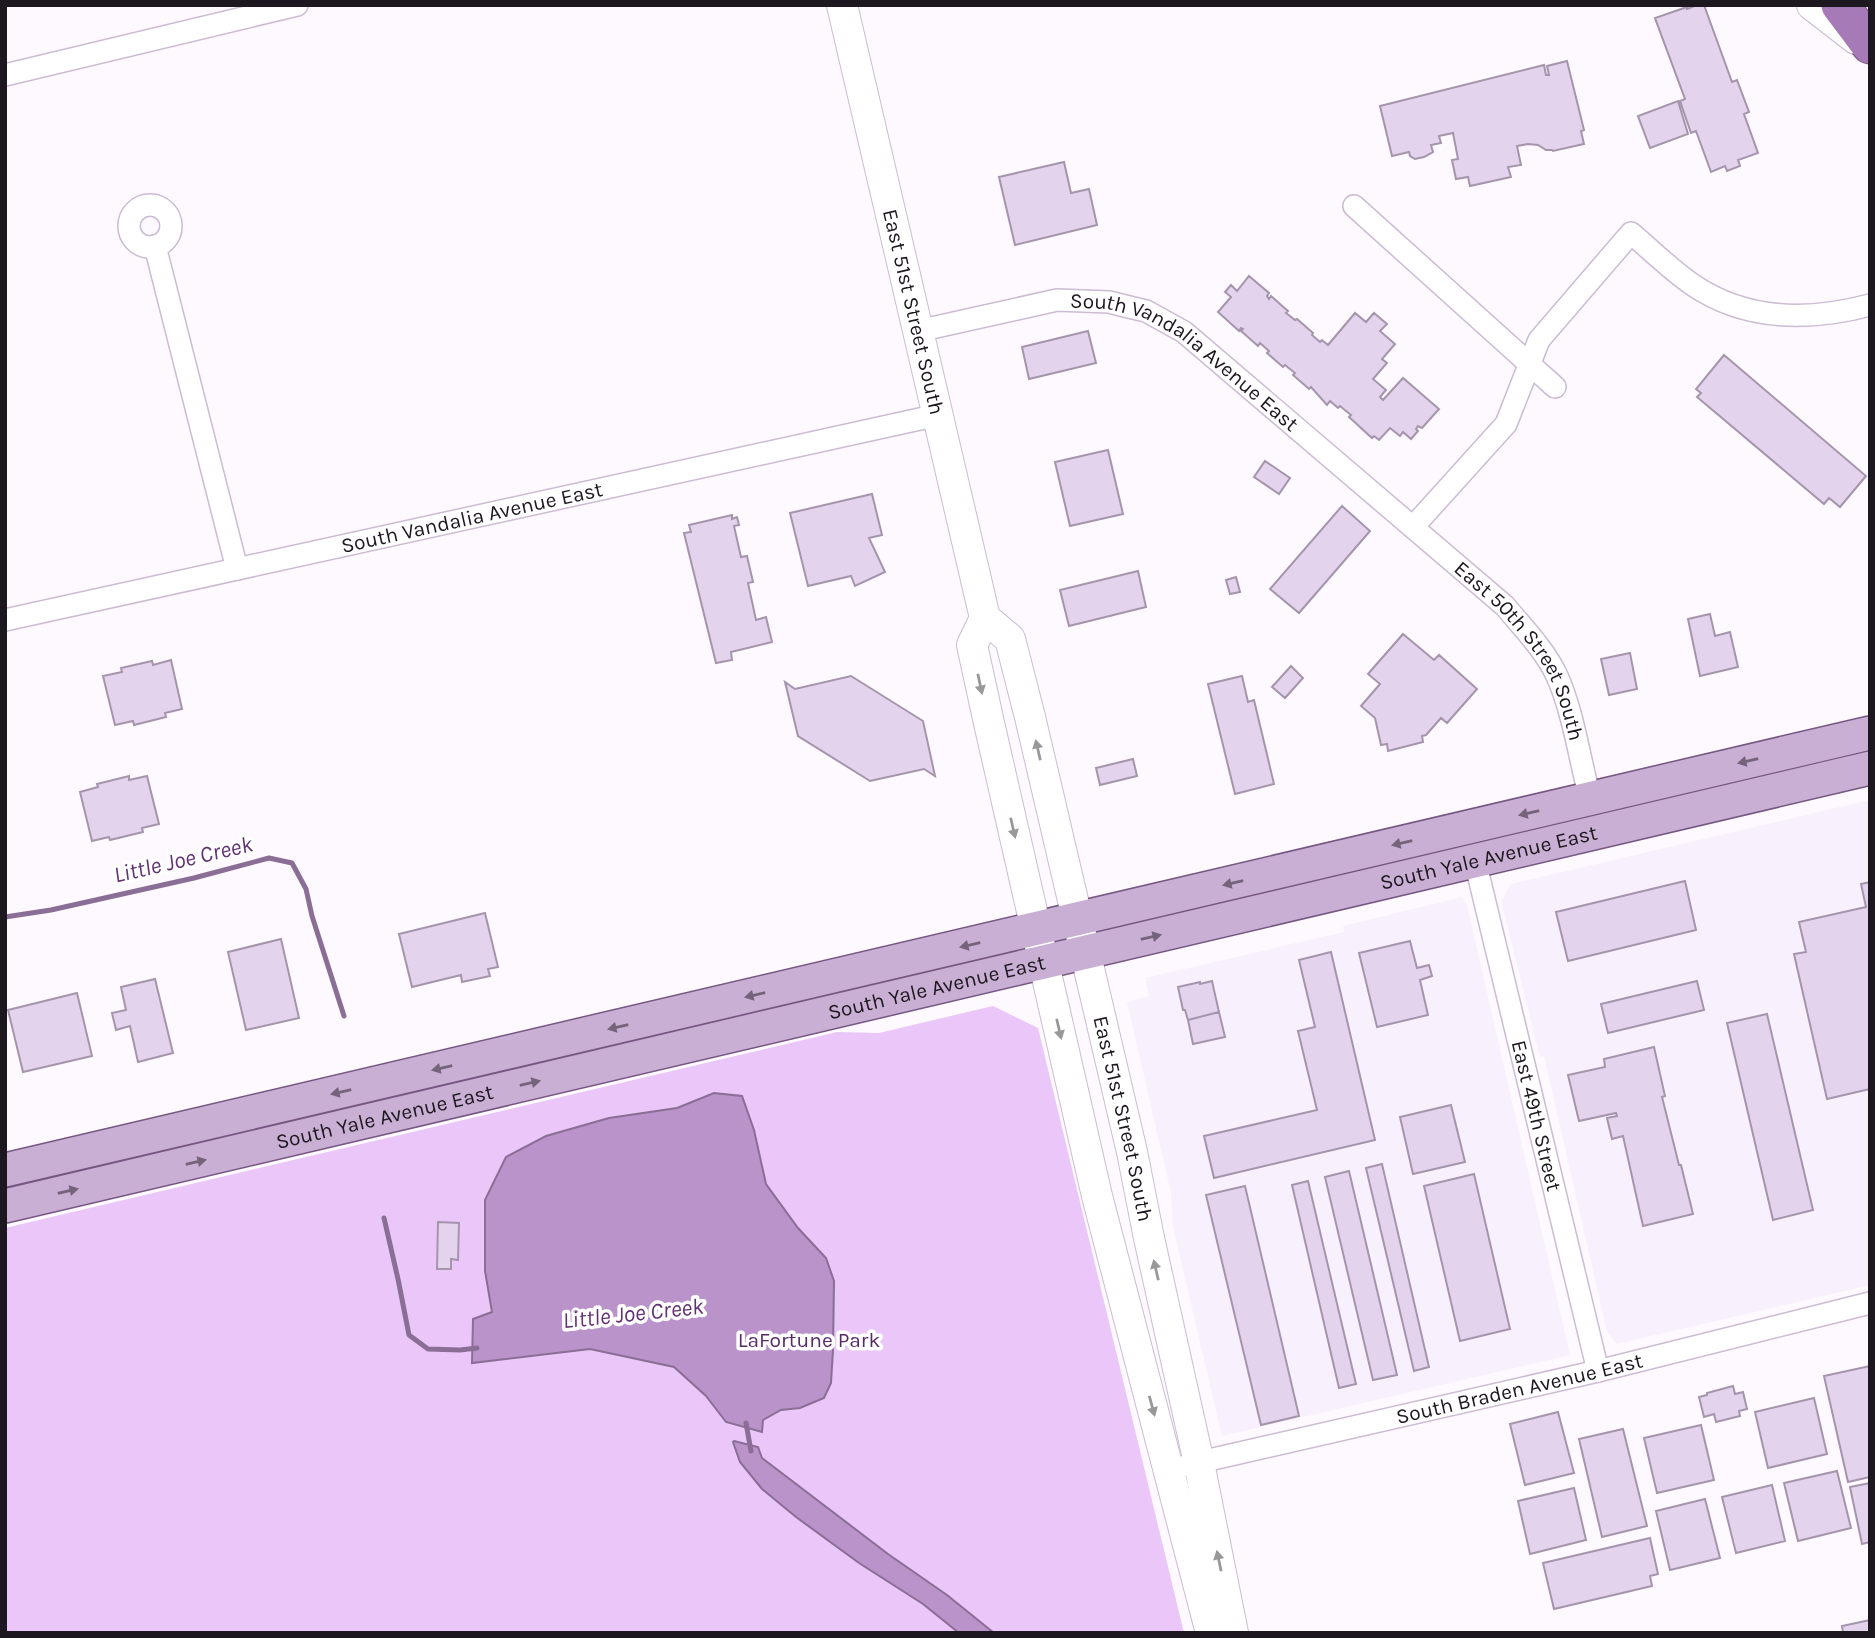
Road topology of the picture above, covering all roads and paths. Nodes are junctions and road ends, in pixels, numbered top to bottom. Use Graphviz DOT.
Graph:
graph roads {
  1 [pos="297,5"];
  2 [pos="842,5"];
  3 [pos="1812,5"];
  4 [pos="1840,5"];
  5 [pos="272,8"];
  6 [pos="1870,47"];
  7 [pos="5,75"];
  8 [pos="1354,206"];
  9 [pos="155,246"];
  10 [pos="1870,305"];
  11 [pos="918,331"];
  12 [pos="1530,364"];
  13 [pos="1555,387"];
  14 [pos="938,415"];
  15 [pos="1413,527"];
  16 [pos="237,569"];
  17 [pos="985,618"];
  18 [pos="5,620"];
  19 [pos="1870,733"];
  20 [pos="1815,746"];
  21 [pos="1870,768"];
  22 [pos="1823,779"];
  23 [pos="1590,798"];
  24 [pos="1468,827"];
  25 [pos="1475,861"];
  26 [pos="1077,919"];
  27 [pos="1036,929"];
  28 [pos="1085,953"];
  29 [pos="1044,962"];
  30 [pos="5,1170"];
  31 [pos="5,1206"];
  32 [pos="1870,1303"];
  33 [pos="1598,1371"];
  34 [pos="1199,1463"];
  35 [pos="1167,1470"];
  36 [pos="1210,1633"];
  37 [pos="1233,1633"];
  1 -- 5 [label="street"];
  2 -- 11 [label="main road, East 51st Street South"];
  3 -- 6 [label="main road"];
  4 -- 6 [label="highway"];
  5 -- 7 [label="street"];
  8 -- 12 [label="street"];
  9 -- 16 [label="street"];
  10 -- 12 [label="street"];
  11 -- 14 [label="main road, East 51st Street South"];
  11 -- 15 [label="street, South Vandalia Avenue East"];
  12 -- 13 [label="street"];
  12 -- 15 [label="street"];
  14 -- 16 [label="street, South Vandalia Avenue East"];
  14 -- 17 [label="main road, East 51st Street South"];
  15 -- 23 [label="street, East 50th Street South"];
  16 -- 18 [label="street, South Vandalia Avenue East"];
  26 -- 17 [label="main road, East 51st Street South, one-way"];
  17 -- 27 [label="main road, East 51st Street South, one-way"];
  19 -- 20 [label="main road, South Yale Avenue East"];
  20 -- 22 [label="main road"];
  20 -- 23 [label="main road, South Yale Avenue East, one-way"];
  21 -- 22 [label="main road, South Yale Avenue East"];
  22 -- 25 [label="main road, South Yale Avenue East"];
  23 -- 24 [label="main road, South Yale Avenue East, one-way"];
  24 -- 25 [label="main road"];
  24 -- 26 [label="main road, South Yale Avenue East, one-way"];
  28 -- 25 [label="main road, South Yale Avenue East, one-way"];
  25 -- 33 [label="street, East 49th Street"];
  26 -- 27 [label="main road, South Yale Avenue East"];
  26 -- 28 [label="main road, East 51st Street South"];
  27 -- 29 [label="main road, East 51st Street South"];
  27 -- 30 [label="main road, South Yale Avenue East, one-way"];
  28 -- 29 [label="main road, South Yale Avenue East"];
  34 -- 28 [label="main road, East 51st Street South, one-way"];
  31 -- 29 [label="main road, South Yale Avenue East, one-way"];
  29 -- 35 [label="main road, East 51st Street South, one-way"];
  32 -- 33 [label="street, South Braden Avenue East"];
  33 -- 34 [label="street, South Braden Avenue East"];
  34 -- 35 [label="street, South Braden Avenue East"];
  37 -- 34 [label="main road, East 51st Street South, one-way"];
  35 -- 36 [label="main road, East 51st Street South"];
}
